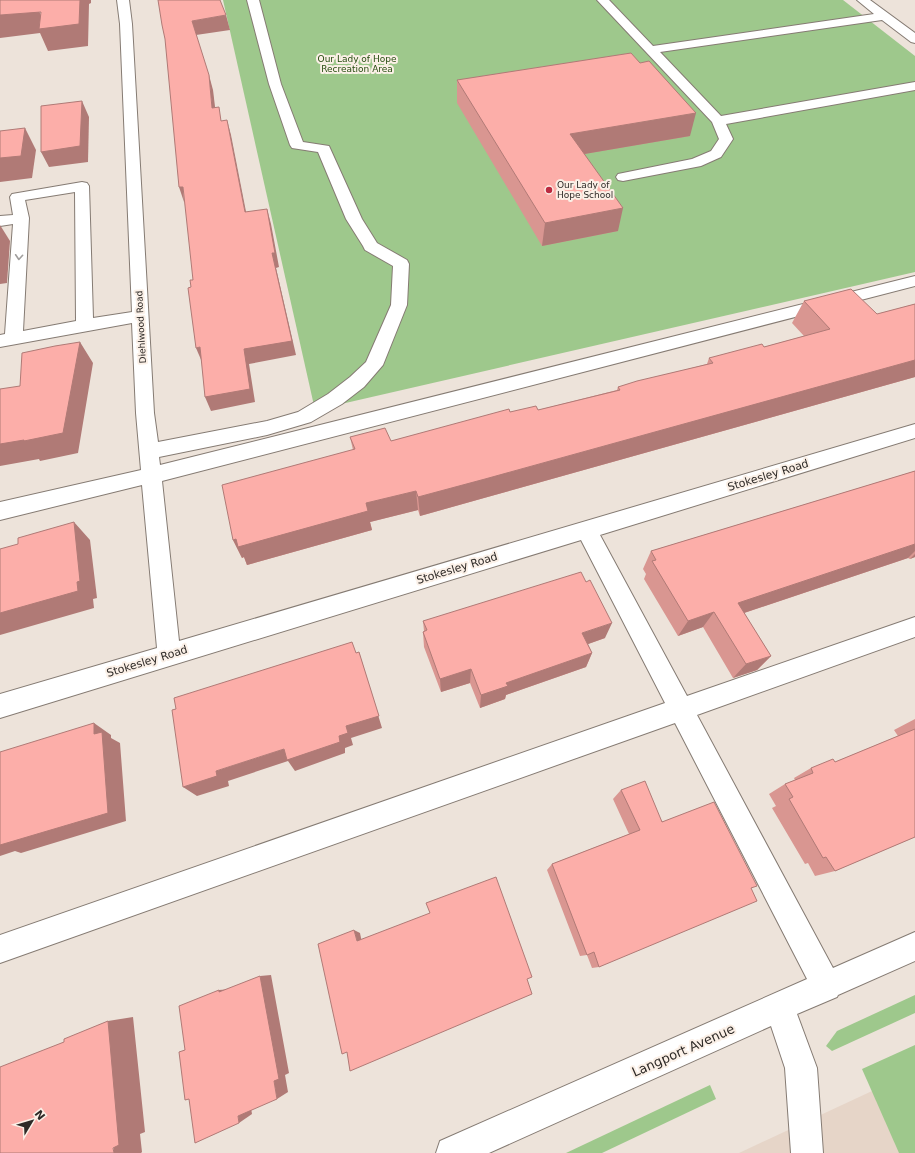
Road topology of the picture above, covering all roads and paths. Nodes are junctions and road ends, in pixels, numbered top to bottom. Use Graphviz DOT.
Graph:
graph roads {
  1 [pos="123,0"];
  2 [pos="254,0"];
  3 [pos="603,0"];
  4 [pos="863,0"];
  5 [pos="884,16"];
  6 [pos="915,39"];
  7 [pos="650,50"];
  8 [pos="915,86"];
  9 [pos="718,121"];
  10 [pos="623,177"];
  11 [pos="21,218"];
  12 [pos="0,221"];
  13 [pos="915,281"];
  14 [pos="140,316"];
  15 [pos="85,326"];
  16 [pos="7,339"];
  17 [pos="915,431"];
  18 [pos="149,451"];
  19 [pos="151,475"];
  20 [pos="0,511"];
  21 [pos="586,529"];
  22 [pos="915,627"];
  23 [pos="169,654"];
  24 [pos="0,706"];
  25 [pos="681,710"];
  26 [pos="915,946"];
  27 [pos="0,949"];
  28 [pos="827,987"];
  29 [pos="780,1007"];
  30 [pos="452,1153"];
  31 [pos="807,1153"];
  1 -- 14 [label="street, Diehlwood Road"];
  2 -- 18 [label="street"];
  3 -- 7 [label="street"];
  4 -- 5 [label="street"];
  5 -- 6 [label="street"];
  5 -- 7 [label="street"];
  7 -- 9 [label="street"];
  8 -- 9 [label="street"];
  9 -- 10 [label="street"];
  11 -- 12 [label="street"];
  11 -- 15 [label="street"];
  11 -- 16 [label="street, one-way"];
  13 -- 19 [label="street"];
  14 -- 15 [label="street"];
  14 -- 18 [label="street, Diehlwood Road"];
  15 -- 16 [label="street"];
  17 -- 21 [label="street, Stokesley Road"];
  18 -- 19 [label="street, Diehlwood Road"];
  19 -- 20 [label="street"];
  19 -- 23 [label="street, Diehlwood Road"];
  21 -- 23 [label="street, Stokesley Road"];
  21 -- 25 [label="street"];
  22 -- 25 [label="street"];
  23 -- 24 [label="street, Stokesley Road"];
  25 -- 27 [label="street"];
  25 -- 28 [label="street"];
  26 -- 28 [label="street, Langport Avenue"];
  28 -- 29 [label="street, Langport Avenue"];
  29 -- 30 [label="street, Langport Avenue"];
  29 -- 31 [label="street"];
}
